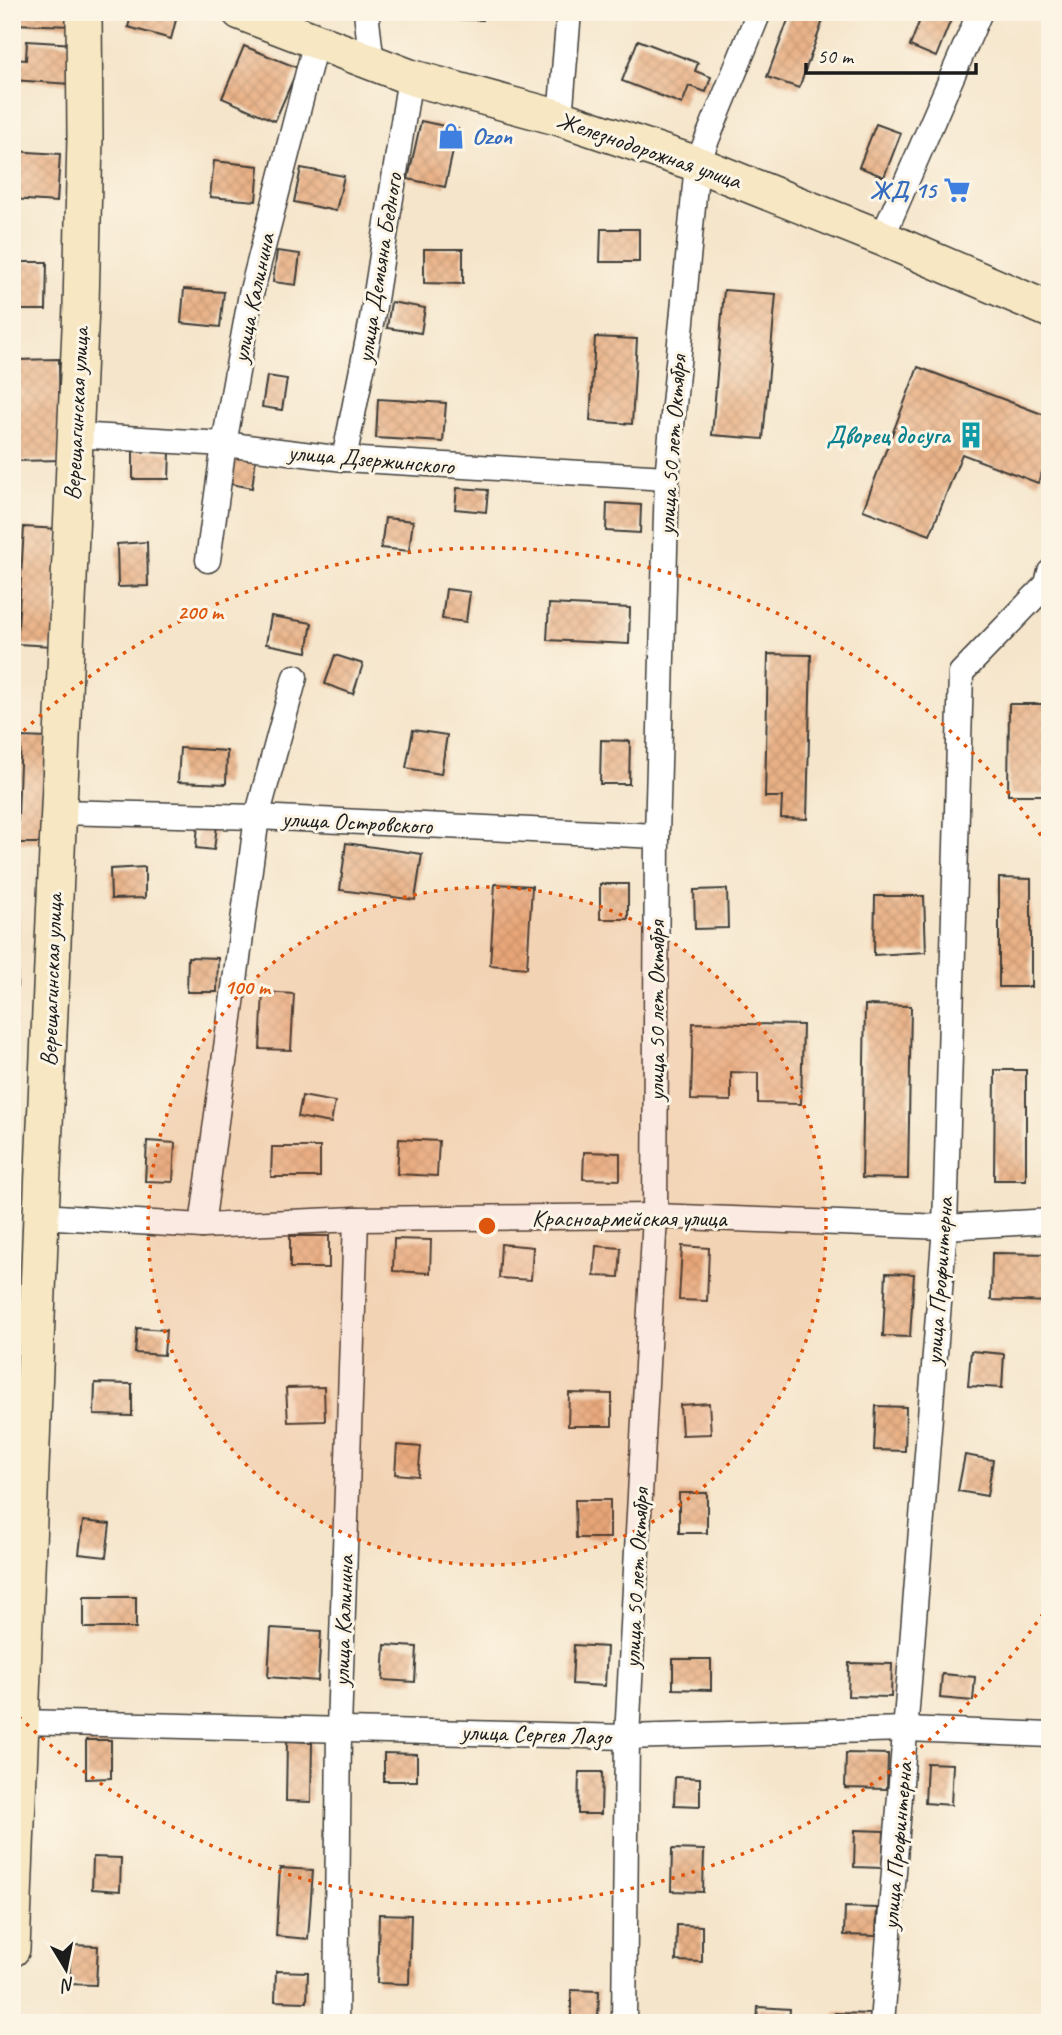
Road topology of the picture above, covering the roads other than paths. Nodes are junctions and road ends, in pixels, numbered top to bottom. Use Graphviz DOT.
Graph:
graph roads {
  1 [pos="84,12"];
  2 [pos="240,12"];
  3 [pos="366,12"];
  4 [pos="569,12"];
  5 [pos="759,12"];
  6 [pos="980,12"];
  7 [pos="316,41"];
  8 [pos="372,64"];
  9 [pos="410,77"];
  10 [pos="560,118"];
  11 [pos="697,164"];
  12 [pos="882,238"];
  13 [pos="1050,310"];
  14 [pos="75,436"];
  15 [pos="224,444"];
  16 [pos="344,459"];
  17 [pos="667,478"];
  18 [pos="208,560"];
  19 [pos="1050,572"];
  20 [pos="295,677"];
  21 [pos="58,812"];
  22 [pos="257,817"];
  23 [pos="657,836"];
  24 [pos="41,1216"];
  25 [pos="655,1216"];
  26 [pos="356,1219"];
  27 [pos="1050,1221"];
  28 [pos="202,1226"];
  29 [pos="944,1227"];
  30 [pos="22,1722"];
  31 [pos="339,1729"];
  32 [pos="906,1729"];
  33 [pos="1050,1735"];
  34 [pos="627,1737"];
  35 [pos="12,1949"];
  36 [pos="336,2023"];
  37 [pos="624,2023"];
  38 [pos="882,2023"];
  1 -- 14 [label="main road, Верещагинская улица"];
  2 -- 7 [label="main road, Железнодорожная улица"];
  3 -- 8 [label="street"];
  4 -- 10 [label="street"];
  5 -- 11 [label="street, улица 50 лет Октября"];
  6 -- 12 [label="street"];
  7 -- 8 [label="main road, Железнодорожная улица"];
  7 -- 15 [label="street, улица Калинина"];
  8 -- 9 [label="main road, Железнодорожная улица"];
  9 -- 10 [label="main road, Железнодорожная улица"];
  9 -- 16 [label="street, улица Демьяна Бедного"];
  10 -- 11 [label="main road, Железнодорожная улица"];
  11 -- 12 [label="main road, Железнодорожная улица"];
  11 -- 17 [label="street, улица 50 лет Октября"];
  12 -- 13 [label="main road, Железнодорожная улица"];
  14 -- 15 [label="street, улица Дзержинского"];
  14 -- 21 [label="main road, Верещагинская улица"];
  15 -- 16 [label="street, улица Дзержинского"];
  15 -- 18 [label="street, улица Калинина"];
  16 -- 17 [label="street, улица Дзержинского"];
  17 -- 23 [label="street, улица 50 лет Октября"];
  19 -- 29 [label="street, улица Профинтерна"];
  20 -- 22 [label="street"];
  21 -- 22 [label="street, улица Островского"];
  21 -- 24 [label="main road, Верещагинская улица"];
  22 -- 23 [label="street, улица Островского"];
  22 -- 28 [label="street"];
  23 -- 25 [label="street, улица 50 лет Октября"];
  24 -- 28 [label="street, Красноармейская улица"];
  24 -- 30 [label="main road, Верещагинская улица"];
  25 -- 26 [label="street, Красноармейская улица"];
  25 -- 29 [label="street, Красноармейская улица"];
  25 -- 34 [label="street, улица 50 лет Октября"];
  26 -- 28 [label="street, Красноармейская улица"];
  26 -- 31 [label="street, улица Калинина"];
  27 -- 29 [label="street, Красноармейская улица"];
  29 -- 32 [label="street, улица Профинтерна"];
  30 -- 31 [label="street, улица Сергея Лазо"];
  30 -- 35 [label="main road, Верещагинская улица"];
  31 -- 34 [label="street, улица Сергея Лазо"];
  31 -- 36 [label="street, улица Калинина"];
  32 -- 33 [label="street, улица Сергея Лазо"];
  32 -- 34 [label="street, улица Сергея Лазо"];
  32 -- 38 [label="street, улица Профинтерна"];
  34 -- 37 [label="street, улица 50 лет Октября"];
}
